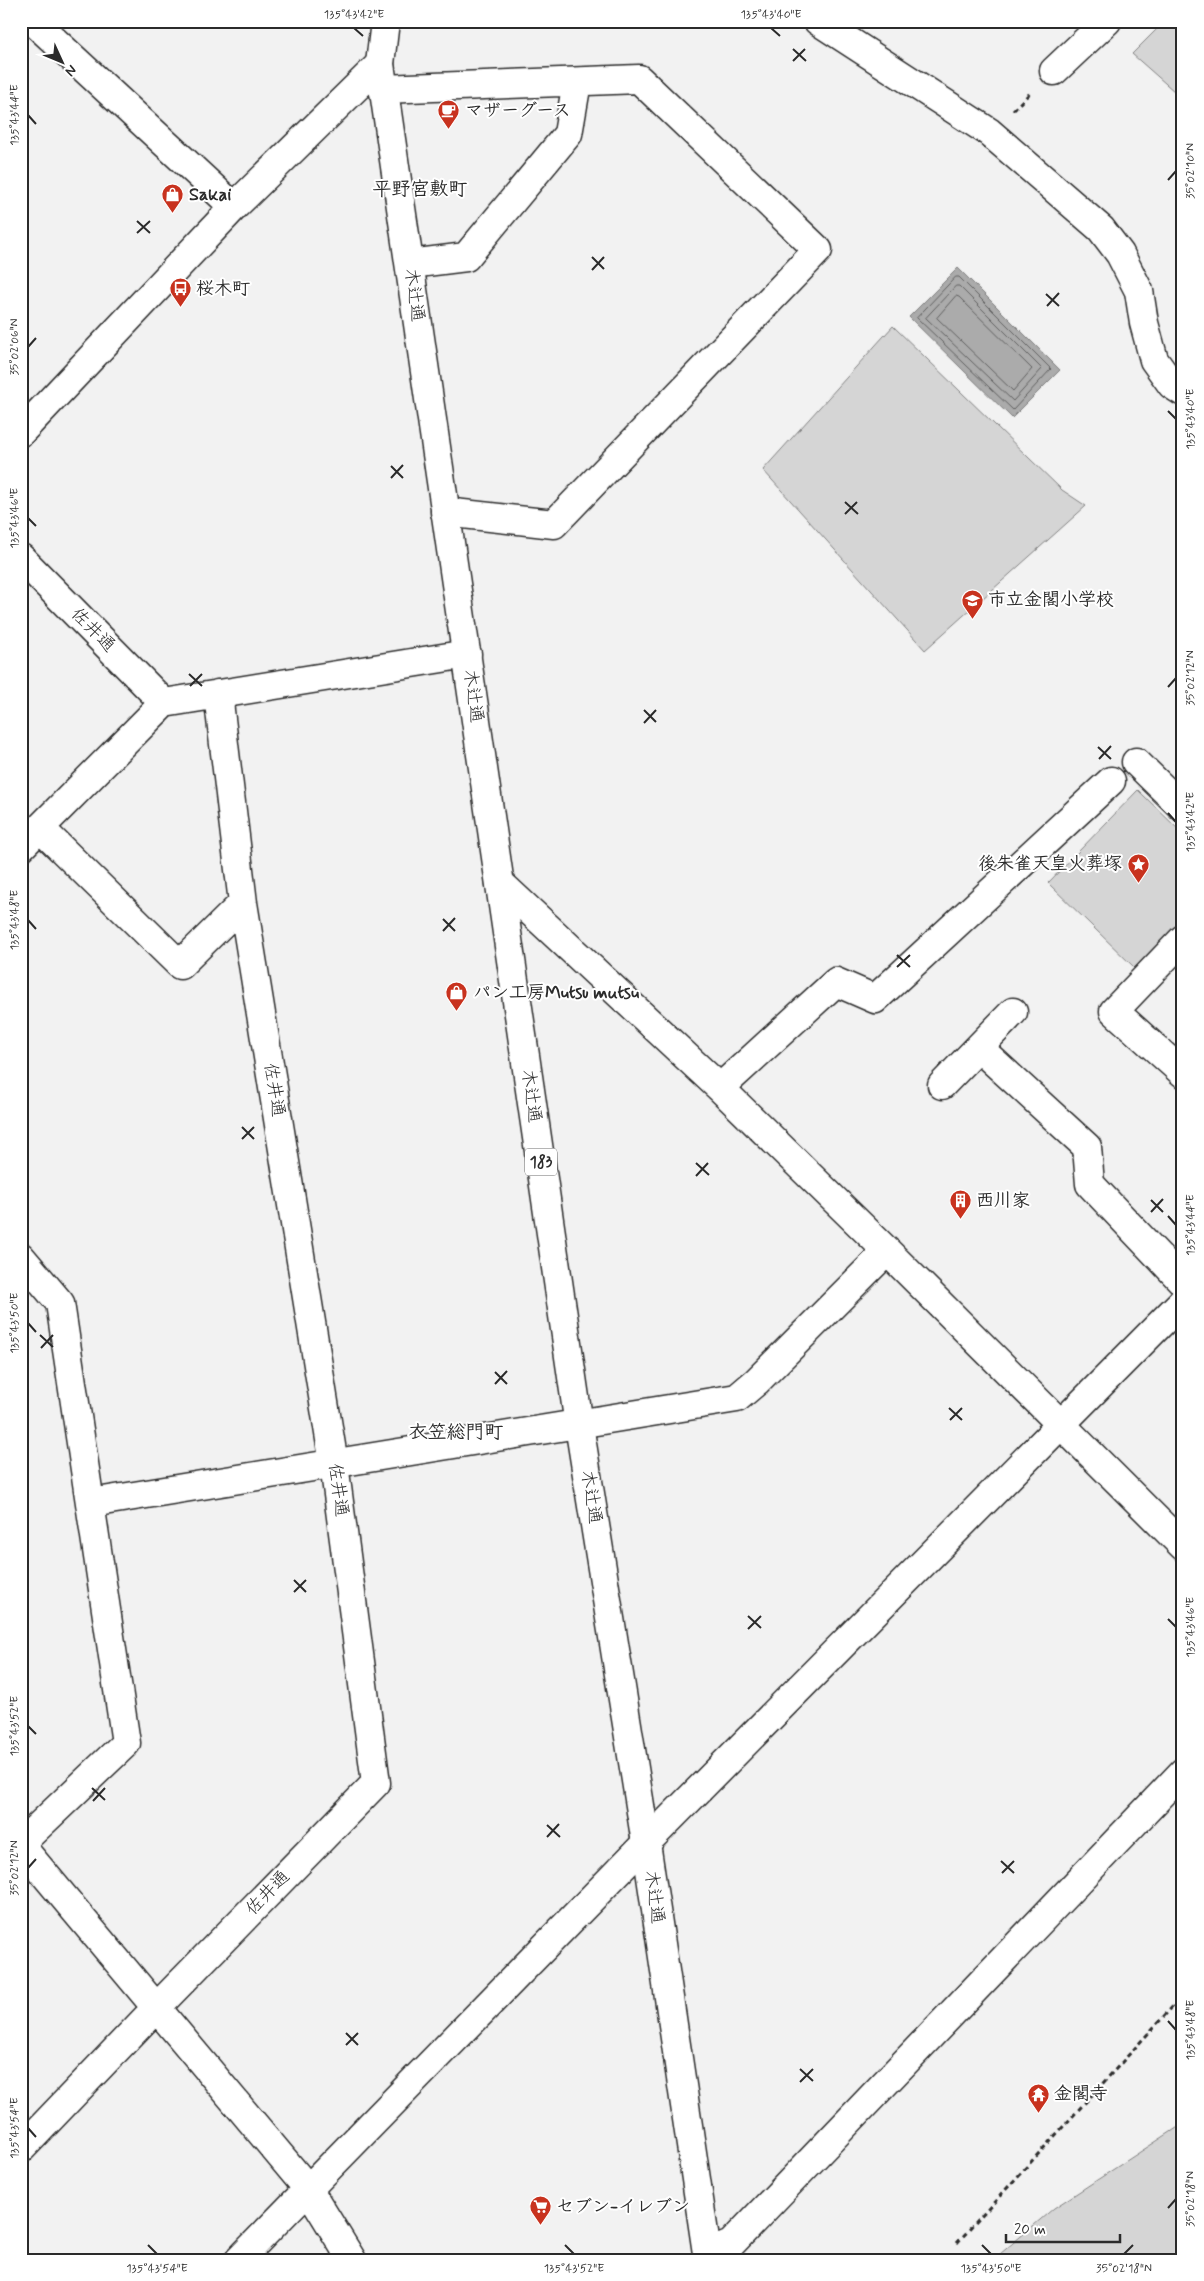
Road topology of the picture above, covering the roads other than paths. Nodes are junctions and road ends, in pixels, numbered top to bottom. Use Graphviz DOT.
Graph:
graph roads {
  1 [pos="33,21"];
  2 [pos="385,21"];
  3 [pos="818,21"];
  4 [pos="1107,21"];
  5 [pos="1054,71"];
  6 [pos="382,76"];
  7 [pos="577,82"];
  8 [pos="234,207"];
  9 [pos="410,264"];
  10 [pos="1183,392"];
  11 [pos="21,432"];
  12 [pos="446,512"];
  13 [pos="21,558"];
  14 [pos="467,654"];
  15 [pos="218,694"];
  16 [pos="164,703"];
  17 [pos="1136,762"];
  18 [pos="1111,781"];
  19 [pos="1183,808"];
  20 [pos="40,828"];
  21 [pos="21,848"];
  22 [pos="500,882"];
  23 [pos="243,903"];
  24 [pos="1183,939"];
  25 [pos="1013,1012"];
  26 [pos="979,1048"];
  27 [pos="1183,1073"];
  28 [pos="942,1085"];
  29 [pos="720,1088"];
  30 [pos="887,1251"];
  31 [pos="21,1257"];
  32 [pos="1183,1282"];
  33 [pos="1183,1301"];
  34 [pos="1061,1424"];
  35 [pos="579,1425"];
  36 [pos="334,1464"];
  37 [pos="91,1503"];
  38 [pos="1183,1546"];
  39 [pos="1183,1772"];
  40 [pos="646,1843"];
  41 [pos="21,1844"];
  42 [pos="156,2007"];
  43 [pos="21,2149"];
  44 [pos="308,2190"];
  45 [pos="708,2257"];
  46 [pos="239,2260"];
  47 [pos="352,2260"];
  1 -- 8 [label="street"];
  2 -- 6 [label="street, 木辻通 / 183"];
  3 -- 10 [label="street"];
  4 -- 5 [label="street"];
  6 -- 7 [label="street"];
  6 -- 8 [label="street"];
  6 -- 9 [label="street, 木辻通 / 183"];
  7 -- 9 [label="street"];
  7 -- 12 [label="street"];
  8 -- 11 [label="street"];
  9 -- 12 [label="street, 木辻通 / 183"];
  12 -- 14 [label="street, 木辻通 / 183"];
  13 -- 16 [label="street, 佐井通"];
  14 -- 15 [label="street"];
  14 -- 22 [label="street, 木辻通 / 183"];
  15 -- 16 [label="street"];
  15 -- 23 [label="street, 佐井通"];
  16 -- 20 [label="street"];
  17 -- 19 [label="street"];
  18 -- 29 [label="street"];
  20 -- 21 [label="street"];
  20 -- 23 [label="street"];
  22 -- 29 [label="street"];
  22 -- 35 [label="street, 木辻通 / 183"];
  23 -- 36 [label="street, 佐井通"];
  24 -- 27 [label="street"];
  25 -- 26 [label="street"];
  26 -- 28 [label="street"];
  26 -- 32 [label="street"];
  29 -- 30 [label="street"];
  30 -- 34 [label="street"];
  30 -- 35 [label="street"];
  31 -- 37 [label="street"];
  33 -- 34 [label="street"];
  34 -- 38 [label="street"];
  34 -- 40 [label="street"];
  35 -- 36 [label="street"];
  35 -- 40 [label="street, 木辻通 / 183"];
  36 -- 37 [label="street"];
  36 -- 42 [label="street, 佐井通"];
  37 -- 41 [label="street"];
  39 -- 45 [label="street"];
  40 -- 44 [label="street"];
  40 -- 45 [label="street, 木辻通 / 183"];
  41 -- 42 [label="street"];
  42 -- 43 [label="street, 佐井通"];
  42 -- 44 [label="street"];
  44 -- 46 [label="street"];
  44 -- 47 [label="street"];
}
